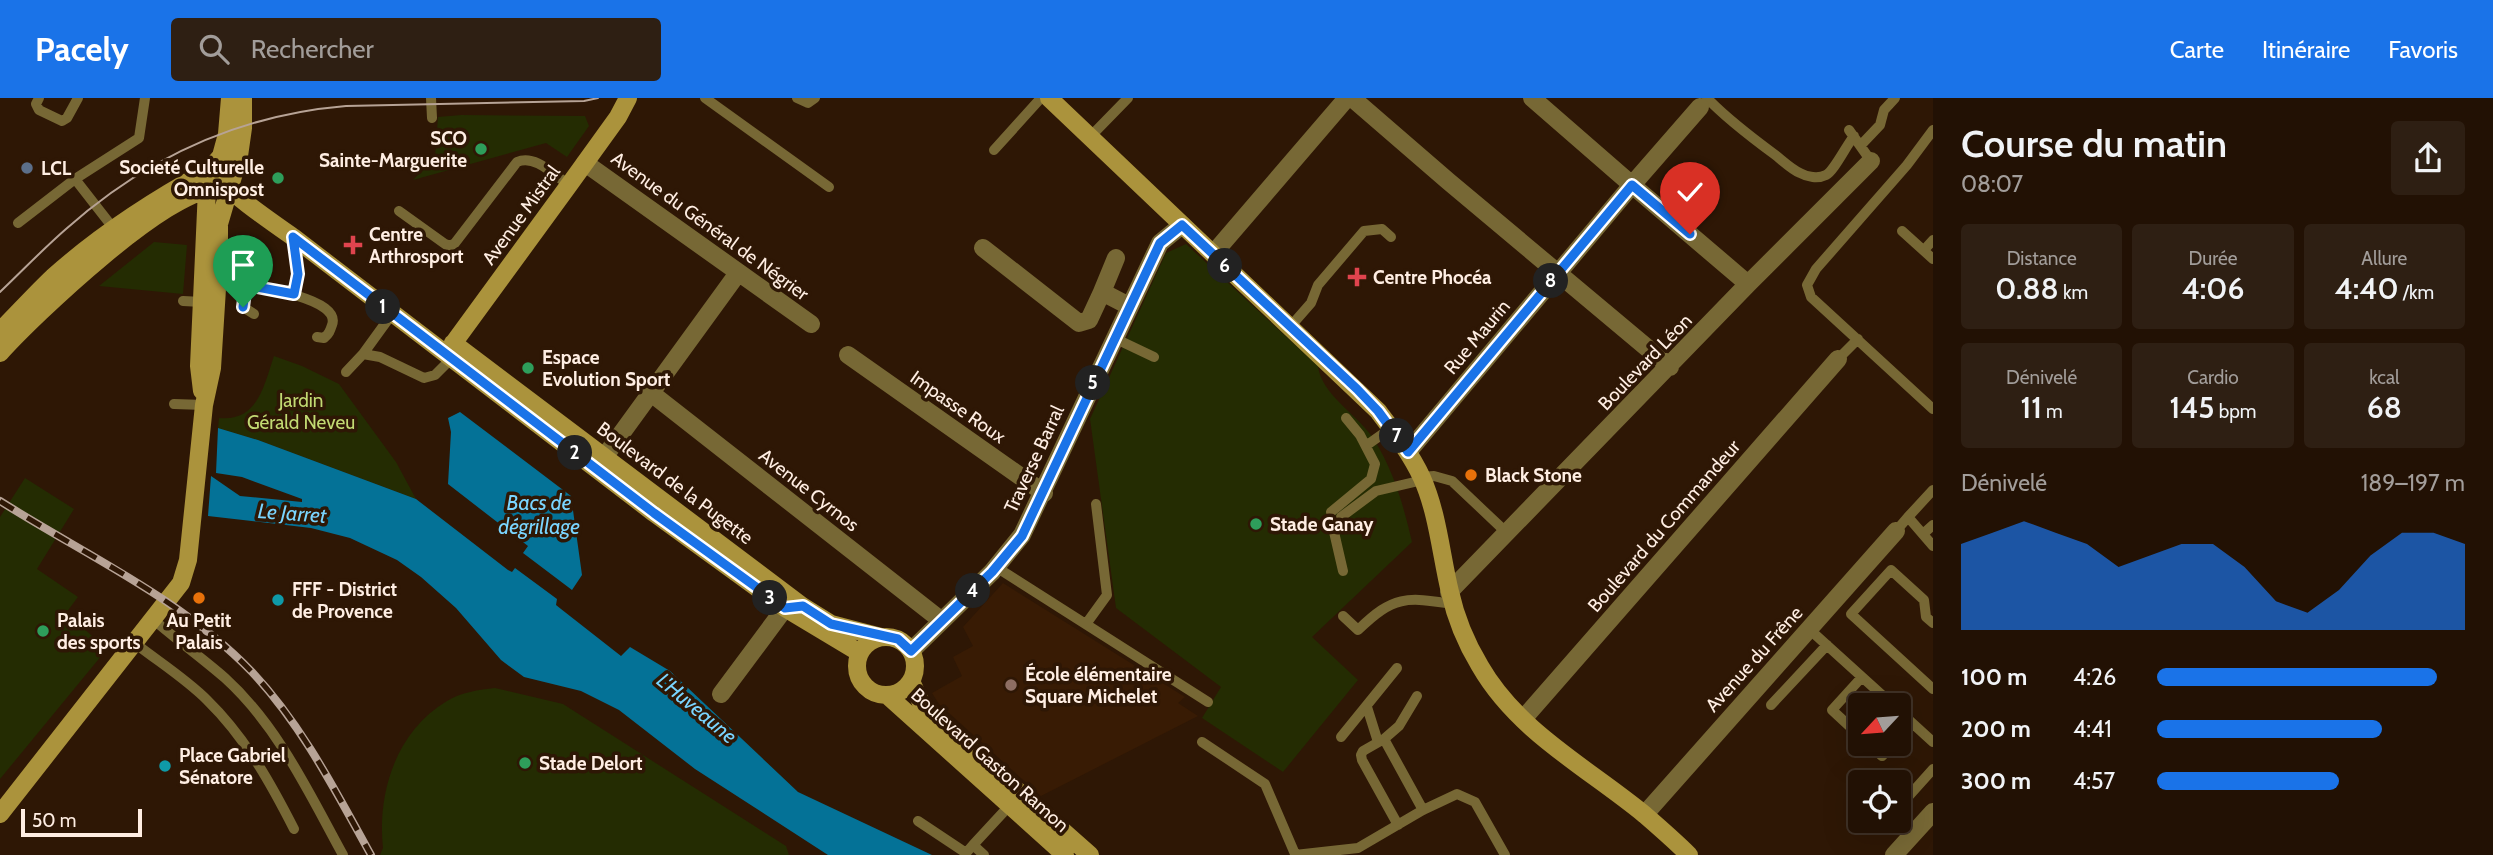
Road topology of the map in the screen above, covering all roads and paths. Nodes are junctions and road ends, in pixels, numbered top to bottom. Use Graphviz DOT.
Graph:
graph roads {
  1 [pos="39,98"];
  2 [pos="78,98"];
  3 [pos="145,98"];
  4 [pos="230,98"];
  5 [pos="243,98"];
  6 [pos="431,98"];
  7 [pos="628,98"];
  8 [pos="705,98"];
  9 [pos="797,98"];
  10 [pos="815,98"];
  11 [pos="1041,98"];
  12 [pos="1049,98"];
  13 [pos="1128,98"];
  14 [pos="1347,98"];
  15 [pos="1352,98"];
  16 [pos="1532,98"];
  17 [pos="1895,98"];
  18 [pos="1703,102"];
  19 [pos="432,118"];
  20 [pos="1933,130"];
  21 [pos="1090,137"];
  22 [pos="1861,145"];
  23 [pos="994,150"];
  24 [pos="1871,161"];
  25 [pos="585,163"];
  26 [pos="209,170"];
  27 [pos="75,179"];
  28 [pos="569,185"];
  29 [pos="1632,185"];
  30 [pos="829,187"];
  31 [pos="207,189"];
  32 [pos="229,191"];
  33 [pos="399,211"];
  34 [pos="18,223"];
  35 [pos="1182,225"];
  36 [pos="114,229"];
  37 [pos="1902,231"];
  38 [pos="1391,236"];
  39 [pos="293,237"];
  40 [pos="1933,240"];
  41 [pos="983,248"];
  42 [pos="1924,250"];
  43 [pos="1213,254"];
  44 [pos="1116,258"];
  45 [pos="1933,259"];
  46 [pos="1559,272"];
  47 [pos="738,273"];
  48 [pos="217,280"];
  49 [pos="1748,284"];
  50 [pos="246,285"];
  51 [pos="1102,292"];
  52 [pos="294,294"];
  53 [pos="183,301"];
  54 [pos="202,302"];
  55 [pos="1129,306"];
  56 [pos="254,314"];
  57 [pos="392,314"];
  58 [pos="811,324"];
  59 [pos="1290,327"];
  60 [pos="317,337"];
  61 [pos="1114,338"];
  62 [pos="3,339"];
  63 [pos="1858,340"];
  64 [pos="449,352"];
  65 [pos="363,354"];
  66 [pos="848,355"];
  67 [pos="1154,357"];
  68 [pos="1838,359"];
  69 [pos="1670,367"];
  70 [pos="346,372"];
  71 [pos="651,393"];
  72 [pos="174,404"];
  73 [pos="204,405"];
  74 [pos="1933,409"];
  75 [pos="1346,418"];
  76 [pos="1391,428"];
  77 [pos="1367,445"];
  78 [pos="1408,452"];
  79 [pos="605,456"];
  80 [pos="1422,478"];
  81 [pos="1933,490"];
  82 [pos="1044,493"];
  83 [pos="1096,504"];
  84 [pos="1331,512"];
  85 [pos="1908,517"];
  86 [pos="1933,525"];
  87 [pos="1896,531"];
  88 [pos="1508,534"];
  89 [pos="1923,534"];
  90 [pos="1933,547"];
  91 [pos="996,567"];
  92 [pos="1343,571"];
  93 [pos="1451,598"];
  94 [pos="794,607"];
  95 [pos="1343,616"];
  96 [pos="154,620"];
  97 [pos="942,621"];
  98 [pos="1933,623"];
  99 [pos="1086,624"];
  100 [pos="1809,629"];
  101 [pos="881,637"];
  102 [pos="136,643"];
  103 [pos="1827,645"];
  104 [pos="911,651"];
  105 [pos="860,653"];
  106 [pos="1397,668"];
  107 [pos="1862,677"];
  108 [pos="911,681"];
  109 [pos="1933,689"];
  110 [pos="1880,693"];
  111 [pos="721,694"];
  112 [pos="887,695"];
  113 [pos="1417,696"];
  114 [pos="1208,702"];
  115 [pos="1771,705"];
  116 [pos="1367,706"];
  117 [pos="1523,719"];
  118 [pos="1912,723"];
  119 [pos="1848,725"];
  120 [pos="1340,737"];
  121 [pos="1381,741"];
  122 [pos="1202,742"];
  123 [pos="1933,742"];
  124 [pos="1933,769"];
  125 [pos="1911,794"];
  126 [pos="1010,805"];
  127 [pos="1423,810"];
  128 [pos="1933,812"];
  129 [pos="0,814"];
  130 [pos="1645,814"];
  131 [pos="918,821"];
  132 [pos="1398,825"];
  133 [pos="294,829"];
  134 [pos="973,845"];
  135 [pos="1360,851"];
  136 [pos="1295,854"];
  137 [pos="343,855"];
  138 [pos="984,855"];
  139 [pos="1065,855"];
  140 [pos="1090,855"];
  141 [pos="1505,855"];
  142 [pos="1689,855"];
  143 [pos="1894,855"];
  1 -- 2 [label="lane"];
  3 -- 27 [label="lane"];
  4 -- 26 [label="street"];
  5 -- 32 [label="street"];
  6 -- 19 [label="lane"];
  7 -- 25 [label="street, Avenue Mistral"];
  8 -- 30 [label="lane"];
  9 -- 10 [label="lane"];
  11 -- 23 [label="lane"];
  12 -- 21 [label="street"];
  13 -- 21 [label="lane"];
  14 -- 43 [label="street"];
  15 -- 46 [label="street"];
  16 -- 29 [label="street"];
  17 -- 22 [label="lane"];
  18 -- 22 [label="lane"];
  18 -- 29 [label="street, Rue Maurin"];
  20 -- 63 [label="lane"];
  21 -- 35 [label="street"];
  22 -- 24 [label="lane"];
  24 -- 49 [label="street, Boulevard Léon"];
  25 -- 28 [label="street, Avenue Mistral"];
  25 -- 47 [label="street, Avenue du Général de Négrier"];
  26 -- 31 [label="street"];
  26 -- 32 [label="street, Boulevard de la Pugette"];
  26 -- 36 [label="street"];
  27 -- 34 [label="lane"];
  27 -- 36 [label="lane"];
  28 -- 33 [label="lane"];
  28 -- 64 [label="street, Avenue Mistral"];
  29 -- 46 [label="street, Rue Maurin"];
  29 -- 49 [label="street"];
  31 -- 32 [label="street"];
  31 -- 54 [label="street"];
  31 -- 62 [label="street"];
  32 -- 39 [label="street, Boulevard de la Pugette"];
  32 -- 48 [label="street"];
  35 -- 43 [label="street"];
  35 -- 55 [label="street, Traverse Barral"];
  36 -- 62 [label="street"];
  37 -- 42 [label="lane"];
  38 -- 59 [label="lane"];
  39 -- 52 [label="lane"];
  39 -- 57 [label="street, Boulevard de la Pugette"];
  40 -- 42 [label="lane"];
  41 -- 51 [label="street"];
  42 -- 45 [label="lane"];
  43 -- 59 [label="street"];
  44 -- 51 [label="street"];
  46 -- 69 [label="street"];
  46 -- 78 [label="street, Rue Maurin"];
  47 -- 58 [label="street, Avenue du Général de Négrier"];
  47 -- 71 [label="street"];
  48 -- 50 [label="lane"];
  48 -- 73 [label="street"];
  49 -- 69 [label="street, Boulevard Léon"];
  50 -- 52 [label="lane"];
  50 -- 56 [label="lane"];
  51 -- 55 [label="street"];
  52 -- 60 [label="lane"];
  53 -- 54 [label="lane"];
  54 -- 73 [label="street"];
  55 -- 61 [label="street, Traverse Barral"];
  57 -- 64 [label="street, Boulevard de la Pugette"];
  57 -- 65 [label="lane"];
  59 -- 76 [label="street"];
  61 -- 67 [label="lane"];
  61 -- 82 [label="street, Traverse Barral"];
  63 -- 68 [label="lane"];
  63 -- 74 [label="lane"];
  64 -- 65 [label="lane"];
  64 -- 79 [label="street, Boulevard de la Pugette"];
  64 -- 94 [label="street, Boulevard de la Pugette"];
  65 -- 70 [label="lane"];
  66 -- 82 [label="street, Impasse Roux"];
  68 -- 117 [label="street, Boulevard du Commandeur"];
  69 -- 88 [label="street, Boulevard Léon"];
  71 -- 79 [label="street"];
  71 -- 97 [label="street, Avenue Cyrnos"];
  72 -- 73 [label="lane"];
  73 -- 96 [label="street"];
  75 -- 77 [label="lane"];
  76 -- 77 [label="lane"];
  76 -- 78 [label="street"];
  77 -- 84 [label="lane"];
  78 -- 80 [label="street"];
  79 -- 94 [label="street, Boulevard de la Pugette"];
  80 -- 88 [label="lane"];
  80 -- 92 [label="lane"];
  80 -- 93 [label="street"];
  81 -- 85 [label="lane"];
  82 -- 91 [label="street, Traverse Barral"];
  83 -- 99 [label="lane"];
  85 -- 87 [label="lane"];
  85 -- 89 [label="lane"];
  86 -- 89 [label="lane"];
  87 -- 100 [label="street, Avenue du Frêne"];
  88 -- 93 [label="street, Boulevard Léon"];
  89 -- 90 [label="lane"];
  91 -- 97 [label="street, Traverse Barral"];
  91 -- 99 [label="lane"];
  93 -- 95 [label="lane"];
  93 -- 117 [label="street"];
  94 -- 101 [label="street, Boulevard de la Pugette"];
  94 -- 105 [label="street, Boulevard de la Pugette"];
  94 -- 111 [label="street"];
  96 -- 102 [label="street"];
  96 -- 137 [label="lane"];
  97 -- 104 [label="street, Traverse Barral"];
  98 -- 109 [label="lane"];
  99 -- 114 [label="lane"];
  100 -- 103 [label="lane"];
  100 -- 130 [label="street, Avenue du Frêne"];
  101 -- 104 [label="street"];
  101 -- 105 [label="street"];
  102 -- 129 [label="street"];
  102 -- 133 [label="lane"];
  103 -- 107 [label="lane"];
  103 -- 115 [label="lane"];
  104 -- 108 [label="street"];
  105 -- 112 [label="street"];
  106 -- 116 [label="lane"];
  107 -- 110 [label="lane"];
  107 -- 119 [label="lane"];
  108 -- 112 [label="street"];
  108 -- 140 [label="street, Boulevard Gaston Ramon"];
  112 -- 126 [label="street, Boulevard Gaston Ramon"];
  113 -- 121 [label="lane"];
  116 -- 120 [label="lane"];
  116 -- 121 [label="lane"];
  117 -- 130 [label="street"];
  118 -- 123 [label="lane"];
  121 -- 127 [label="lane"];
  121 -- 132 [label="lane"];
  122 -- 136 [label="lane"];
  124 -- 125 [label="lane"];
  126 -- 134 [label="lane"];
  126 -- 139 [label="street, Boulevard Gaston Ramon"];
  127 -- 132 [label="lane"];
  127 -- 141 [label="lane"];
  128 -- 143 [label="street"];
  130 -- 142 [label="street"];
  131 -- 134 [label="lane"];
  132 -- 135 [label="lane"];
  134 -- 138 [label="lane"];
  135 -- 136 [label="lane"];
}
